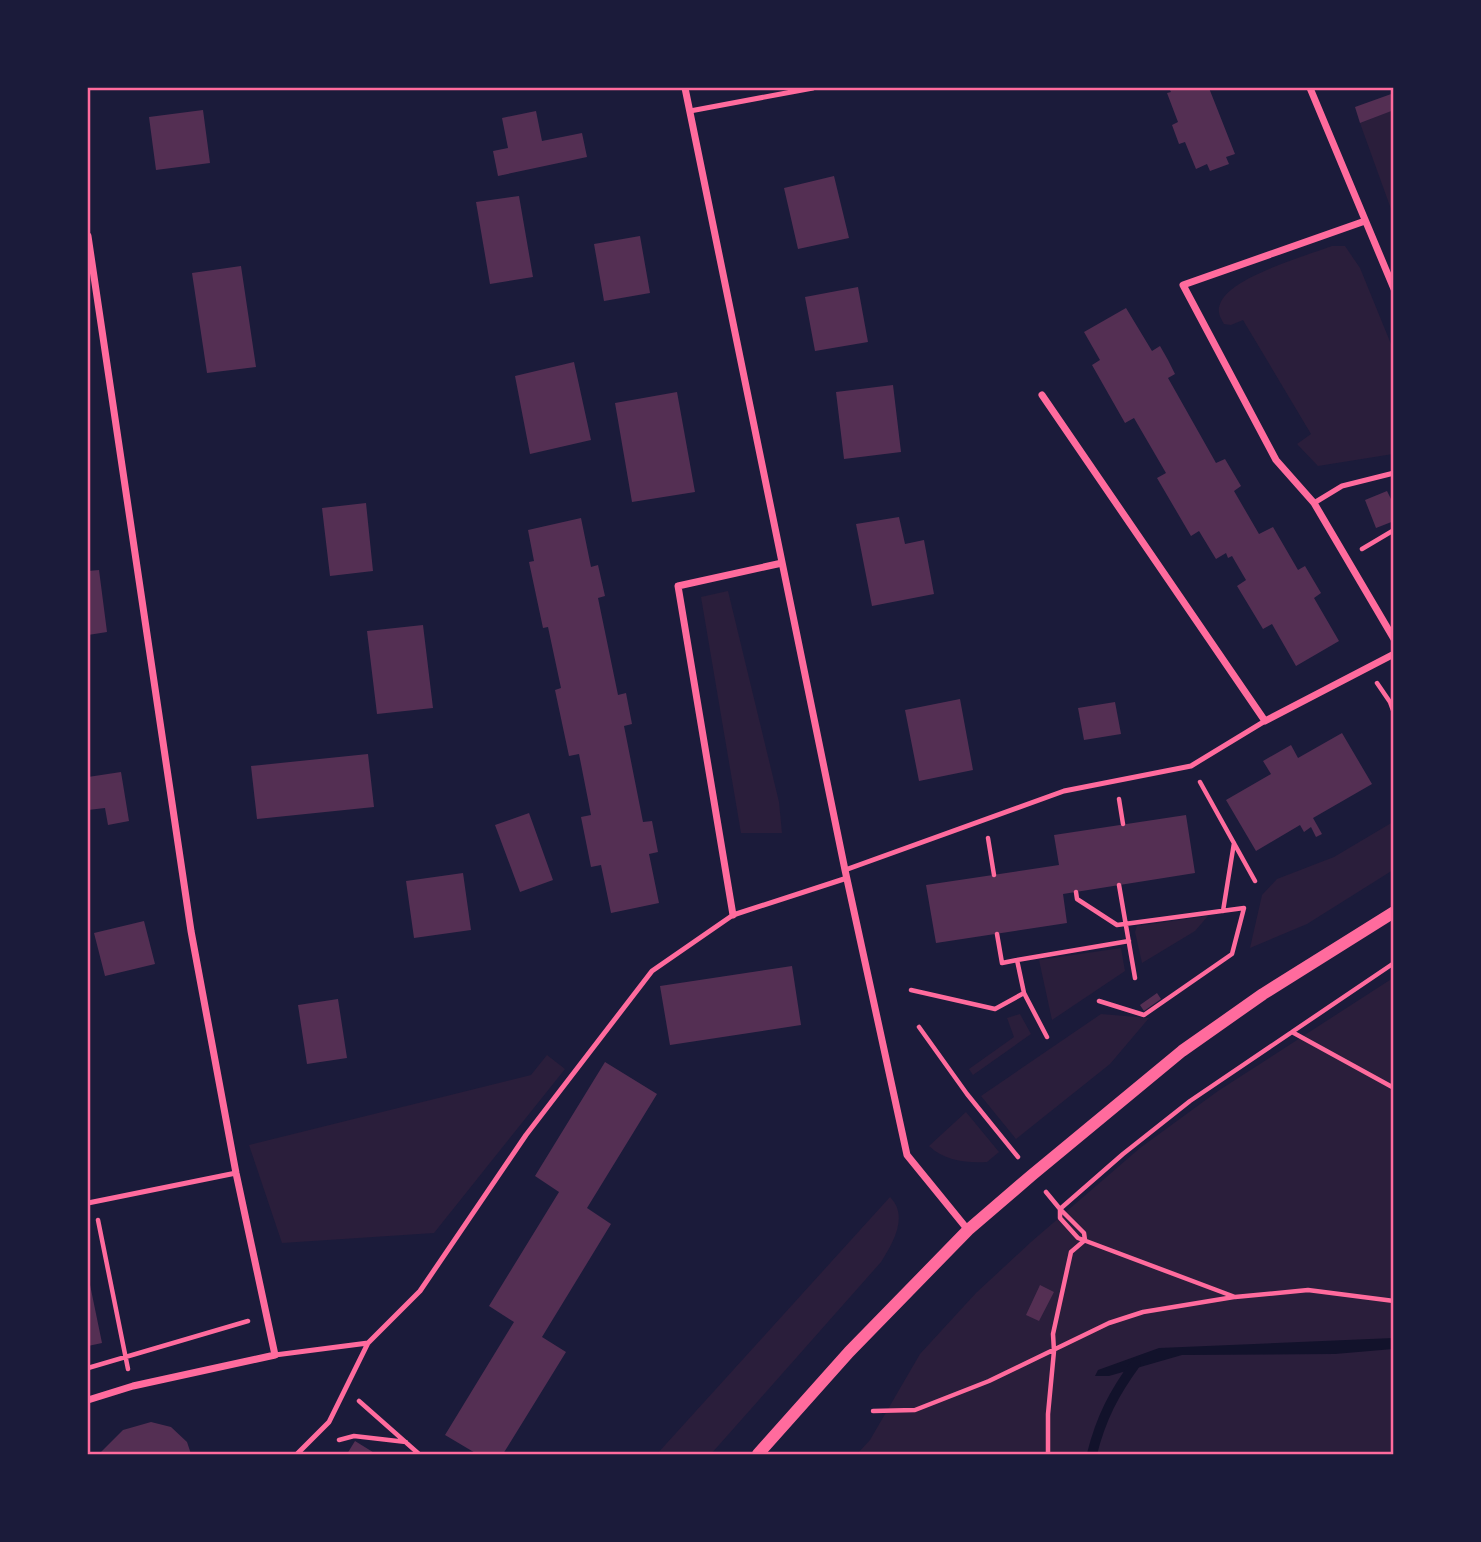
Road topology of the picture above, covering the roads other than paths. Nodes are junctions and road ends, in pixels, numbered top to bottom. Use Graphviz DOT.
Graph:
graph roads {
  1 [pos="685,88"];
  2 [pos="813,88"];
  3 [pos="1310,88"];
  4 [pos="690,111"];
  5 [pos="1365,221"];
  6 [pos="88,236"];
  7 [pos="1394,289"];
  8 [pos="1042,395"];
  9 [pos="1394,473"];
  10 [pos="1314,503"];
  11 [pos="782,563"];
  12 [pos="1394,639"];
  13 [pos="1394,654"];
  14 [pos="1265,720"];
  15 [pos="846,874"];
  16 [pos="1394,912"];
  17 [pos="733,915"];
  18 [pos="236,1173"];
  19 [pos="88,1203"];
  20 [pos="968,1230"];
  21 [pos="368,1343"];
  22 [pos="275,1355"];
  23 [pos="88,1400"];
  24 [pos="296,1454"];
  25 [pos="758,1454"];
  1 -- 4 [label="street"];
  2 -- 4 [label="lane"];
  3 -- 5 [label="street"];
  4 -- 11 [label="street"];
  5 -- 7 [label="street"];
  5 -- 10 [label="street"];
  6 -- 18 [label="street"];
  8 -- 14 [label="street"];
  9 -- 10 [label="lane"];
  10 -- 12 [label="street"];
  11 -- 15 [label="street"];
  11 -- 17 [label="street"];
  13 -- 14 [label="street"];
  14 -- 15 [label="lane"];
  15 -- 17 [label="lane"];
  15 -- 20 [label="street"];
  16 -- 20 [label="street"];
  17 -- 21 [label="lane"];
  18 -- 19 [label="lane"];
  18 -- 22 [label="street"];
  20 -- 25 [label="street"];
  21 -- 22 [label="lane"];
  21 -- 24 [label="lane"];
  22 -- 23 [label="street"];
}
